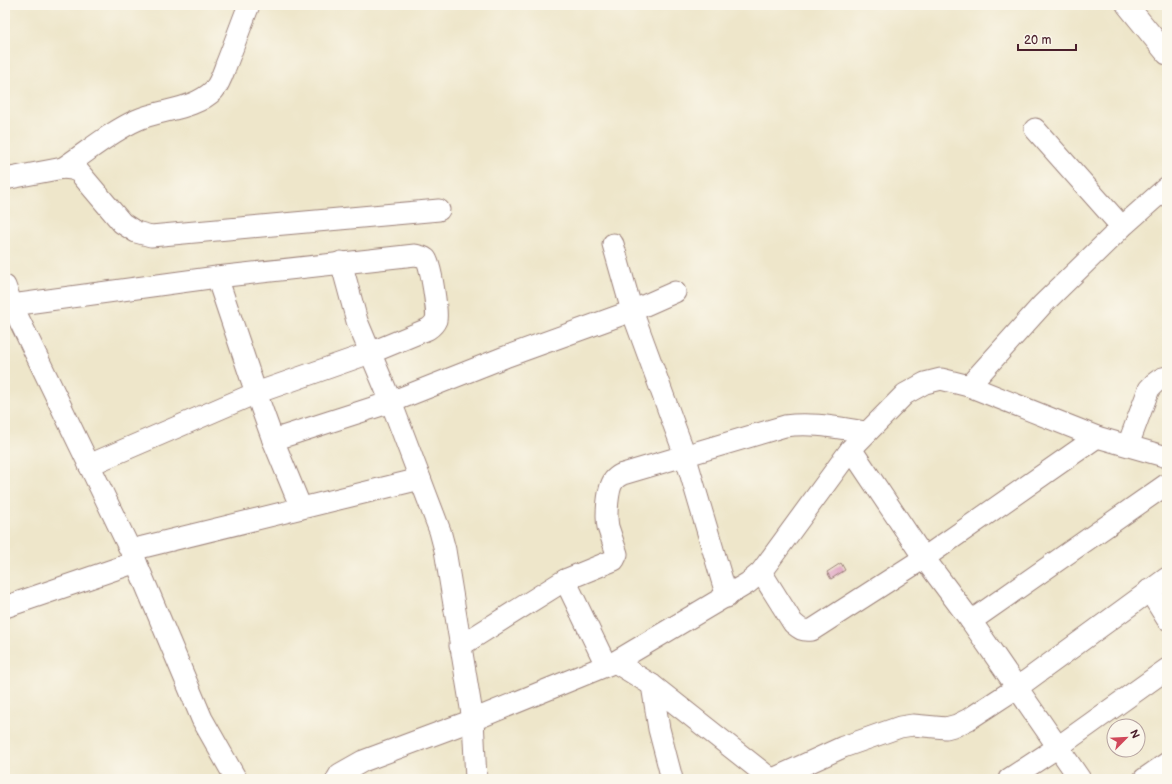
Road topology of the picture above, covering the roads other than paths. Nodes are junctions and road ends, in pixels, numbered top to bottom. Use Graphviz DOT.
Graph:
graph roads {
  1 [pos="249,5"];
  2 [pos="1127,5"];
  3 [pos="1167,54"];
  4 [pos="1035,129"];
  5 [pos="63,168"];
  6 [pos="5,179"];
  7 [pos="1167,187"];
  8 [pos="439,210"];
  9 [pos="1122,227"];
  10 [pos="613,244"];
  11 [pos="341,262"];
  12 [pos="217,277"];
  13 [pos="675,292"];
  14 [pos="9,296"];
  15 [pos="632,311"];
  16 [pos="370,353"];
  17 [pos="1167,377"];
  18 [pos="969,386"];
  19 [pos="256,393"];
  20 [pos="391,402"];
  21 [pos="866,432"];
  22 [pos="1097,437"];
  23 [pos="273,440"];
  24 [pos="1128,445"];
  25 [pos="851,449"];
  26 [pos="686,455"];
  27 [pos="1167,457"];
  28 [pos="89,465"];
  29 [pos="420,479"];
  30 [pos="1167,484"];
  31 [pos="301,508"];
  32 [pos="134,556"];
  33 [pos="924,558"];
  34 [pos="761,572"];
  35 [pos="1167,578"];
  36 [pos="565,580"];
  37 [pos="1149,590"];
  38 [pos="727,596"];
  39 [pos="5,607"];
  40 [pos="1167,619"];
  41 [pos="971,621"];
  42 [pos="460,646"];
  43 [pos="610,664"];
  44 [pos="1167,669"];
  45 [pos="652,684"];
  46 [pos="1018,687"];
  47 [pos="473,720"];
  48 [pos="1058,747"];
  49 [pos="1167,763"];
  50 [pos="236,779"];
  51 [pos="336,779"];
  52 [pos="476,779"];
  53 [pos="672,779"];
  54 [pos="772,779"];
  55 [pos="1009,779"];
  56 [pos="1080,779"];
  57 [pos="1144,779"];
  1 -- 5 [label="street"];
  2 -- 3 [label="street"];
  4 -- 9 [label="street"];
  5 -- 6 [label="street"];
  5 -- 8 [label="street"];
  7 -- 9 [label="street"];
  9 -- 18 [label="street"];
  10 -- 15 [label="street"];
  11 -- 12 [label="street"];
  11 -- 16 [label="street"];
  11 -- 16 [label="street"];
  12 -- 14 [label="street"];
  12 -- 19 [label="street"];
  13 -- 15 [label="street"];
  14 -- 28 [label="street"];
  15 -- 20 [label="street"];
  15 -- 26 [label="street"];
  16 -- 19 [label="street"];
  16 -- 20 [label="street"];
  17 -- 24 [label="street"];
  18 -- 21 [label="street"];
  18 -- 22 [label="street"];
  19 -- 23 [label="street"];
  19 -- 28 [label="street"];
  20 -- 23 [label="street"];
  20 -- 29 [label="street"];
  21 -- 25 [label="street"];
  21 -- 26 [label="street"];
  22 -- 24 [label="street"];
  22 -- 33 [label="street"];
  23 -- 31 [label="street"];
  24 -- 27 [label="street"];
  25 -- 33 [label="street"];
  25 -- 34 [label="street"];
  26 -- 36 [label="street"];
  26 -- 38 [label="street"];
  28 -- 32 [label="street"];
  29 -- 31 [label="street"];
  29 -- 42 [label="street"];
  30 -- 41 [label="street"];
  31 -- 32 [label="street"];
  32 -- 39 [label="street"];
  32 -- 50 [label="street"];
  33 -- 34 [label="street"];
  33 -- 41 [label="street"];
  34 -- 38 [label="street"];
  35 -- 37 [label="street"];
  36 -- 42 [label="street"];
  36 -- 43 [label="street"];
  37 -- 40 [label="street"];
  37 -- 46 [label="street"];
  38 -- 43 [label="street"];
  41 -- 46 [label="street"];
  42 -- 47 [label="street"];
  43 -- 45 [label="street"];
  43 -- 47 [label="street"];
  44 -- 48 [label="street"];
  45 -- 53 [label="street"];
  45 -- 54 [label="street"];
  46 -- 48 [label="street"];
  46 -- 54 [label="street"];
  47 -- 51 [label="street"];
  47 -- 52 [label="street"];
  48 -- 55 [label="street"];
  48 -- 56 [label="street"];
  49 -- 57 [label="street"];
}
